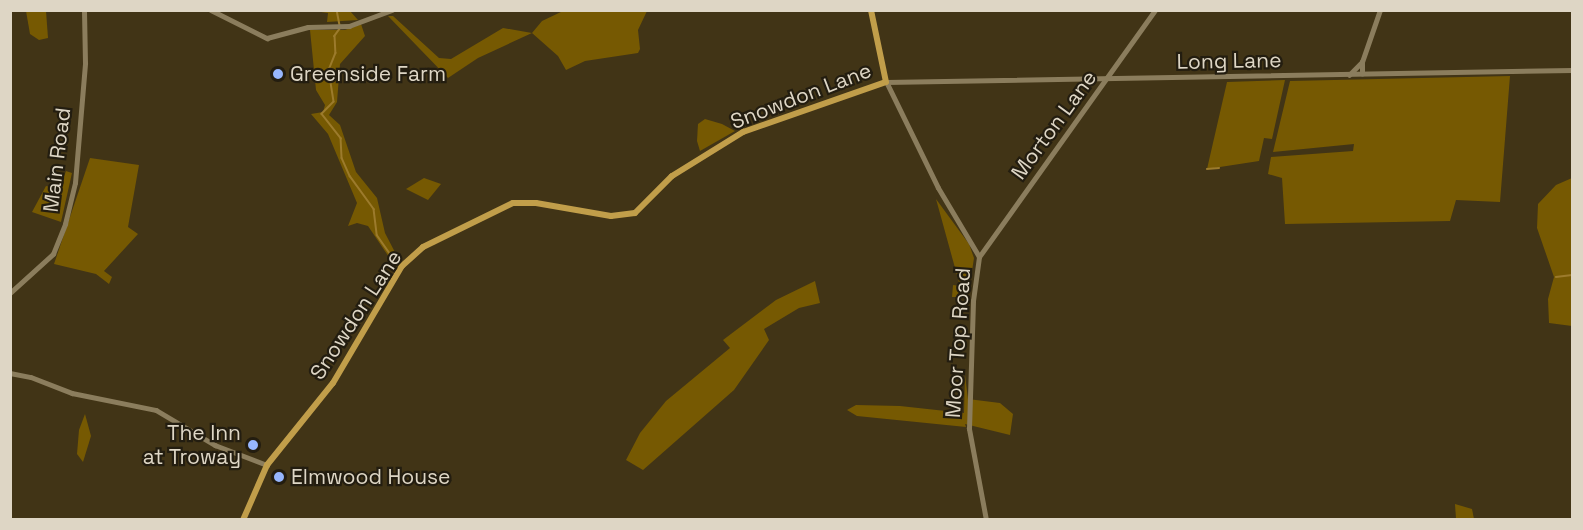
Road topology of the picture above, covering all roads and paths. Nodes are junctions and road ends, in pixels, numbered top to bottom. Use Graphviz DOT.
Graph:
graph roads {
  1 [pos="84,10"];
  2 [pos="211,10"];
  3 [pos="392,10"];
  4 [pos="871,10"];
  5 [pos="1155,10"];
  6 [pos="1380,10"];
  7 [pos="1362,62"];
  8 [pos="1572,70"];
  9 [pos="1362,74"];
  10 [pos="1349,75"];
  11 [pos="1108,80"];
  12 [pos="886,82"];
  13 [pos="980,257"];
  14 [pos="10,292"];
  15 [pos="10,373"];
  16 [pos="267,465"];
  17 [pos="243,519"];
  18 [pos="986,519"];
  1 -- 14 [label="street, Main Road"];
  2 -- 3 [label="street"];
  4 -- 12 [label="main road"];
  5 -- 11 [label="street, Morton Lane"];
  6 -- 7 [label="street"];
  7 -- 9 [label="street"];
  7 -- 10 [label="street"];
  8 -- 9 [label="street, Long Lane"];
  9 -- 10 [label="street, Long Lane"];
  10 -- 11 [label="street, Long Lane"];
  11 -- 12 [label="street, Long Lane"];
  11 -- 13 [label="street, Morton Lane"];
  12 -- 13 [label="street, Moor Top Road"];
  12 -- 16 [label="main road, Snowdon Lane"];
  13 -- 18 [label="street, Moor Top Road"];
  15 -- 16 [label="street"];
  16 -- 17 [label="main road, Snowdon Lane"];
}
